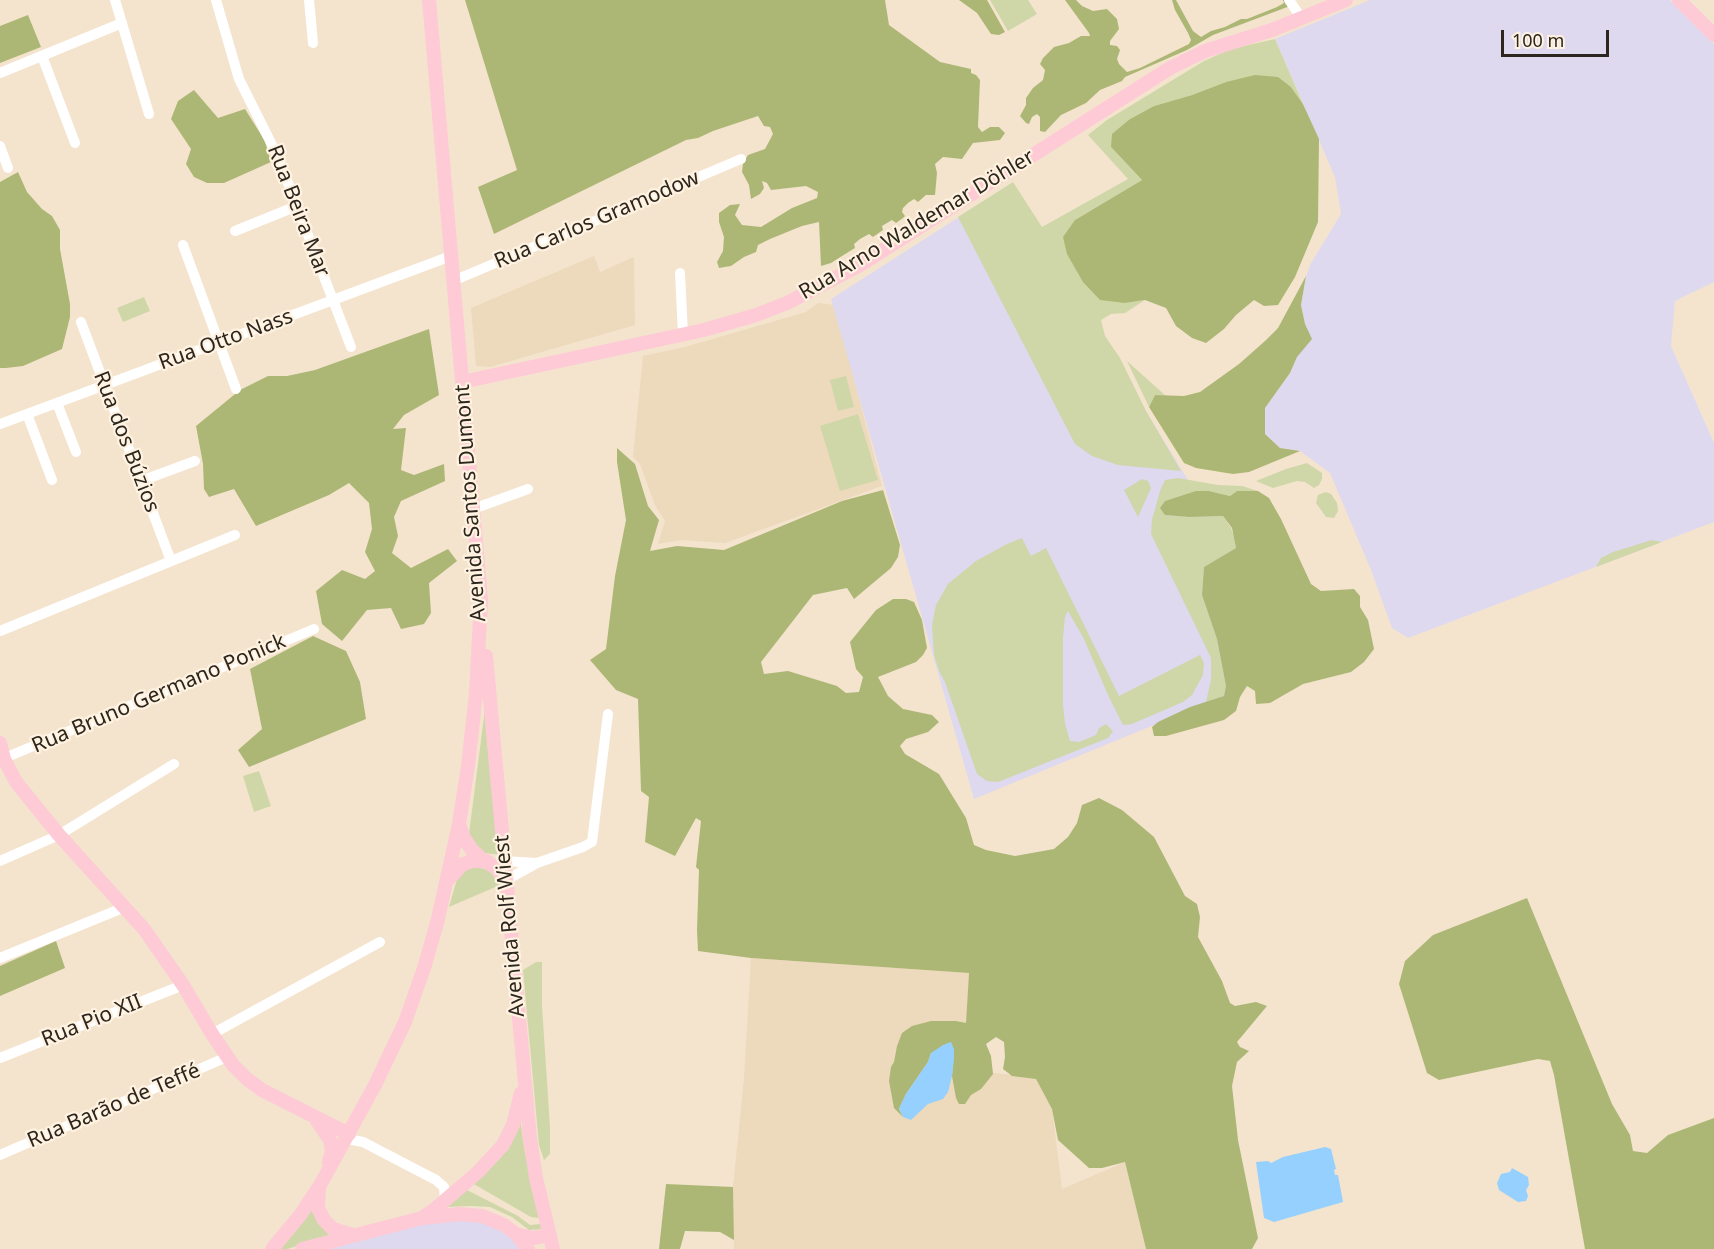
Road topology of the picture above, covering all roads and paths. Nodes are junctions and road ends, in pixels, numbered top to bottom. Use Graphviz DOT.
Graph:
graph roads {
  1 [pos="116,0"];
  2 [pos="216,0"];
  3 [pos="309,0"];
  4 [pos="429,0"];
  5 [pos="1288,0"];
  6 [pos="1346,0"];
  7 [pos="1679,0"];
  8 [pos="1302,19"];
  9 [pos="122,22"];
  10 [pos="1714,34"];
  11 [pos="314,43"];
  12 [pos="42,56"];
  13 [pos="0,73"];
  14 [pos="149,114"];
  15 [pos="75,143"];
  16 [pos="0,146"];
  17 [pos="741,159"];
  18 [pos="8,168"];
  19 [pos="297,206"];
  20 [pos="235,231"];
  21 [pos="183,245"];
  22 [pos="451,256"];
  23 [pos="680,273"];
  24 [pos="453,281"];
  25 [pos="333,300"];
  26 [pos="81,322"];
  27 [pos="683,334"];
  28 [pos="219,343"];
  29 [pos="351,347"];
  30 [pos="462,382"];
  31 [pos="105,385"];
  32 [pos="236,389"];
  33 [pos="57,403"];
  34 [pos="27,414"];
  35 [pos="0,424"];
  36 [pos="75,452"];
  37 [pos="195,461"];
  38 [pos="52,480"];
  39 [pos="141,481"];
  40 [pos="528,489"];
  41 [pos="473,509"];
  42 [pos="235,535"];
  43 [pos="171,561"];
  44 [pos="481,600"];
  45 [pos="314,628"];
  46 [pos="0,631"];
  47 [pos="608,714"];
  48 [pos="0,743"];
  49 [pos="2,760"];
  50 [pos="174,764"];
  51 [pos="459,824"];
  52 [pos="59,835"];
  53 [pos="483,860"];
  54 [pos="0,861"];
  55 [pos="504,861"];
  56 [pos="537,863"];
  57 [pos="506,880"];
  58 [pos="447,881"];
  59 [pos="125,907"];
  60 [pos="380,942"];
  61 [pos="0,958"];
  62 [pos="183,985"];
  63 [pos="212,1034"];
  64 [pos="227,1057"];
  65 [pos="0,1058"];
  66 [pos="524,1078"];
  67 [pos="311,1115"];
  68 [pos="348,1136"];
  69 [pos="0,1155"];
  70 [pos="319,1187"];
  71 [pos="445,1201"];
  72 [pos="301,1214"];
  73 [pos="422,1218"];
  74 [pos="516,1234"];
  75 [pos="356,1235"];
  76 [pos="550,1235"];
  77 [pos="272,1249"];
  78 [pos="302,1249"];
  79 [pos="528,1249"];
  80 [pos="553,1249"];
  1 -- 9 [label="street"];
  2 -- 19 [label="street, Rua Beira Mar"];
  3 -- 11 [label="street"];
  4 -- 22 [label="main road, Avenida Santos Dumont"];
  5 -- 8 [label="street"];
  6 -- 8 [label="main road, Rua Arno Waldemar Döhler"];
  7 -- 10 [label="main road"];
  8 -- 27 [label="main road, Rua Arno Waldemar Döhler"];
  9 -- 12 [label="street"];
  9 -- 14 [label="street"];
  12 -- 13 [label="street"];
  12 -- 15 [label="street"];
  16 -- 18 [label="street"];
  17 -- 24 [label="street, Rua Carlos Gramodow"];
  19 -- 20 [label="street"];
  19 -- 25 [label="street, Rua Beira Mar"];
  21 -- 28 [label="street"];
  22 -- 24 [label="main road, Avenida Santos Dumont"];
  22 -- 25 [label="street, Rua Otto Nass"];
  23 -- 27 [label="street"];
  24 -- 30 [label="main road, Avenida Santos Dumont"];
  25 -- 28 [label="street, Rua Otto Nass"];
  25 -- 29 [label="street, Rua Beira Mar"];
  26 -- 31 [label="street, Rua dos Búzios"];
  27 -- 30 [label="main road, Rua Arno Waldemar Döhler"];
  28 -- 31 [label="street, Rua Otto Nass"];
  28 -- 32 [label="street"];
  30 -- 41 [label="main road, Avenida Santos Dumont"];
  31 -- 33 [label="street, Rua Otto Nass"];
  31 -- 39 [label="street, Rua dos Búzios"];
  33 -- 34 [label="street, Rua Otto Nass"];
  33 -- 36 [label="street"];
  34 -- 35 [label="street, Rua Otto Nass"];
  34 -- 38 [label="street"];
  37 -- 39 [label="street"];
  39 -- 43 [label="street, Rua dos Búzios"];
  40 -- 41 [label="street"];
  41 -- 44 [label="main road, Avenida Santos Dumont"];
  42 -- 43 [label="street"];
  43 -- 46 [label="street"];
  44 -- 51 [label="main road, Avenida Santos Dumont"];
  44 -- 55 [label="main road, Avenida Rolf Wiest"];
  45 -- 49 [label="street, Rua Bruno Germano Ponick"];
  47 -- 56 [label="street"];
  48 -- 49 [label="main road"];
  49 -- 52 [label="main road"];
  50 -- 52 [label="street"];
  51 -- 53 [label="main road"];
  51 -- 58 [label="main road, Avenida Santos Dumont"];
  52 -- 54 [label="street"];
  52 -- 59 [label="main road"];
  53 -- 55 [label="main road"];
  53 -- 57 [label="main road"];
  53 -- 58 [label="main road"];
  55 -- 56 [label="street"];
  55 -- 57 [label="main road, Avenida Rolf Wiest"];
  56 -- 57 [label="street"];
  57 -- 66 [label="main road, Avenida Rolf Wiest"];
  58 -- 68 [label="main road, Avenida Santos Dumont"];
  59 -- 61 [label="street"];
  59 -- 62 [label="main road"];
  60 -- 63 [label="street"];
  62 -- 63 [label="main road"];
  62 -- 65 [label="street, Rua Pio XII"];
  63 -- 64 [label="main road"];
  64 -- 67 [label="main road"];
  64 -- 69 [label="street, Rua Barão de Teffé"];
  66 -- 71 [label="main road"];
  66 -- 76 [label="main road, Avenida Rolf Wiest"];
  67 -- 68 [label="main road"];
  67 -- 72 [label="main road"];
  68 -- 70 [label="main road, Avenida Santos Dumont"];
  68 -- 71 [label="street"];
  70 -- 72 [label="main road, Avenida Santos Dumont"];
  70 -- 75 [label="main road"];
  71 -- 73 [label="main road"];
  72 -- 77 [label="main road, Avenida Santos Dumont"];
  73 -- 74 [label="main road"];
  73 -- 75 [label="main road"];
  74 -- 76 [label="main road"];
  74 -- 79 [label="main road"];
  75 -- 78 [label="main road"];
  76 -- 80 [label="main road, Avenida Rolf Wiest"];
}
